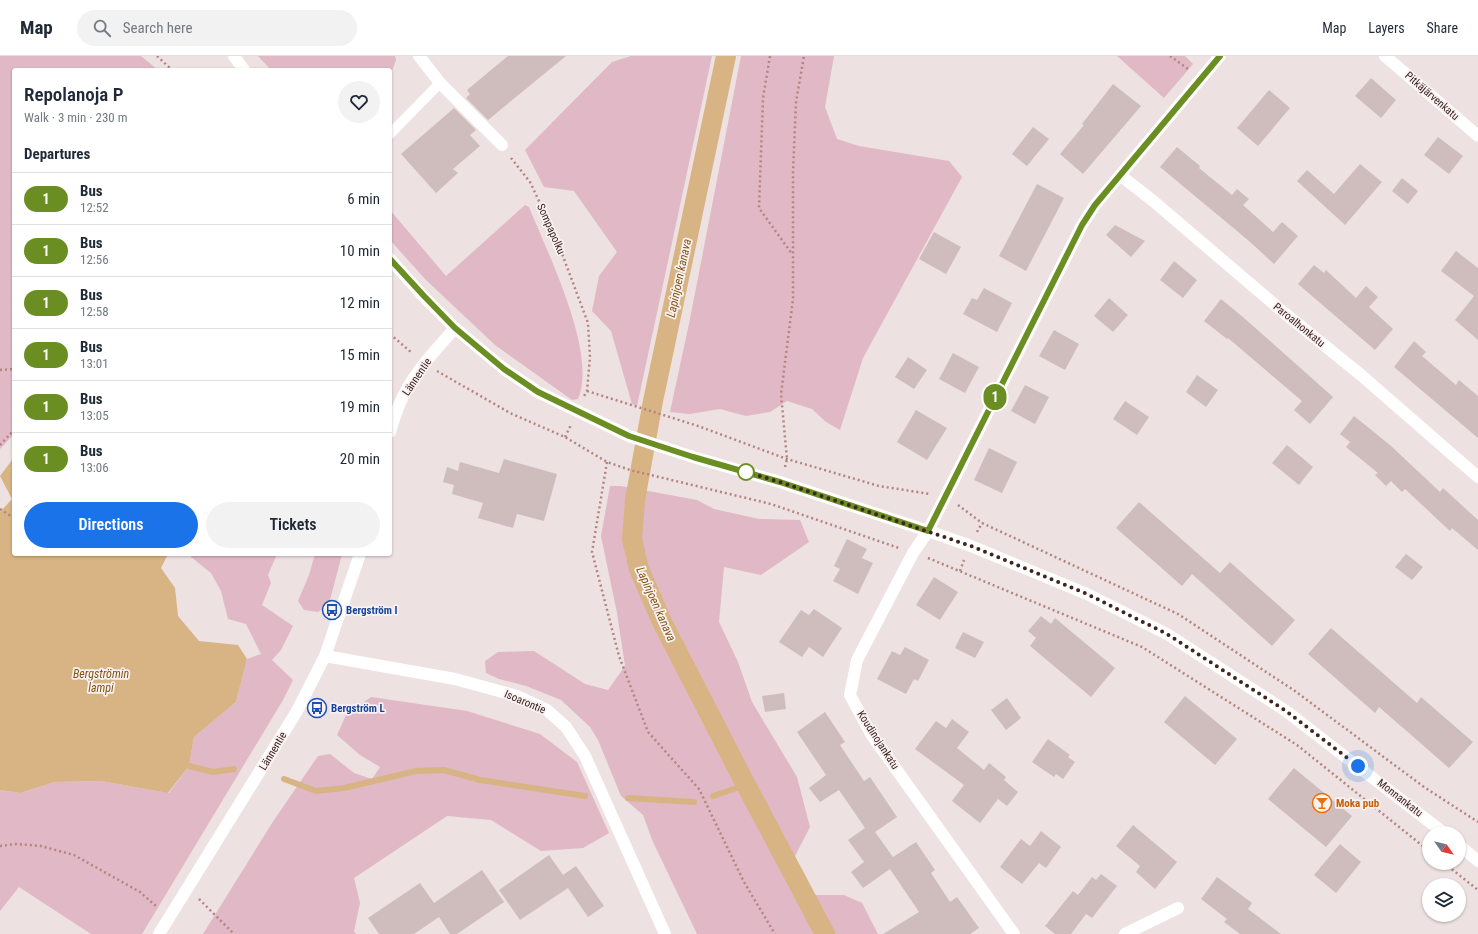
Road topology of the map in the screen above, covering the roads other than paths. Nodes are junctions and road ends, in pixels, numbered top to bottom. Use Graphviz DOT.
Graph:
graph roads {
  1 [pos="234,56"];
  2 [pos="419,56"];
  3 [pos="1220,56"];
  4 [pos="1385,56"];
  5 [pos="243,68"];
  6 [pos="440,83"];
  7 [pos="392,132"];
  8 [pos="1478,136"];
  9 [pos="502,145"];
  10 [pos="1120,175"];
  11 [pos="392,261"];
  12 [pos="455,328"];
  13 [pos="392,426"];
  14 [pos="1478,477"];
  15 [pos="928,531"];
  16 [pos="359,556"];
  17 [pos="325,656"];
  18 [pos="1435,826"];
  19 [pos="1466,851"];
  20 [pos="1478,861"];
  21 [pos="1178,908"];
  22 [pos="159,934"];
  23 [pos="665,934"];
  24 [pos="1014,934"];
  25 [pos="1125,934"];
  1 -- 5 [label="street"];
  2 -- 6 [label="street"];
  3 -- 10 [label="street, Koudinojankatu"];
  4 -- 8 [label="street, Pitkäjärvenkatu"];
  6 -- 7 [label="lane"];
  6 -- 9 [label="street"];
  10 -- 14 [label="street, Paroalhonkatu"];
  10 -- 15 [label="street, Koudinojankatu"];
  11 -- 12 [label="street, Monnankatu"];
  12 -- 13 [label="street, Lännentie"];
  12 -- 15 [label="street, Monnankatu"];
  15 -- 18 [label="street, Monnankatu"];
  15 -- 24 [label="street, Koudinojankatu"];
  16 -- 17 [label="street, Lännentie"];
  17 -- 22 [label="street, Lännentie"];
  17 -- 23 [label="street, Isoarontie"];
  19 -- 20 [label="street"];
  21 -- 25 [label="street"];
}
